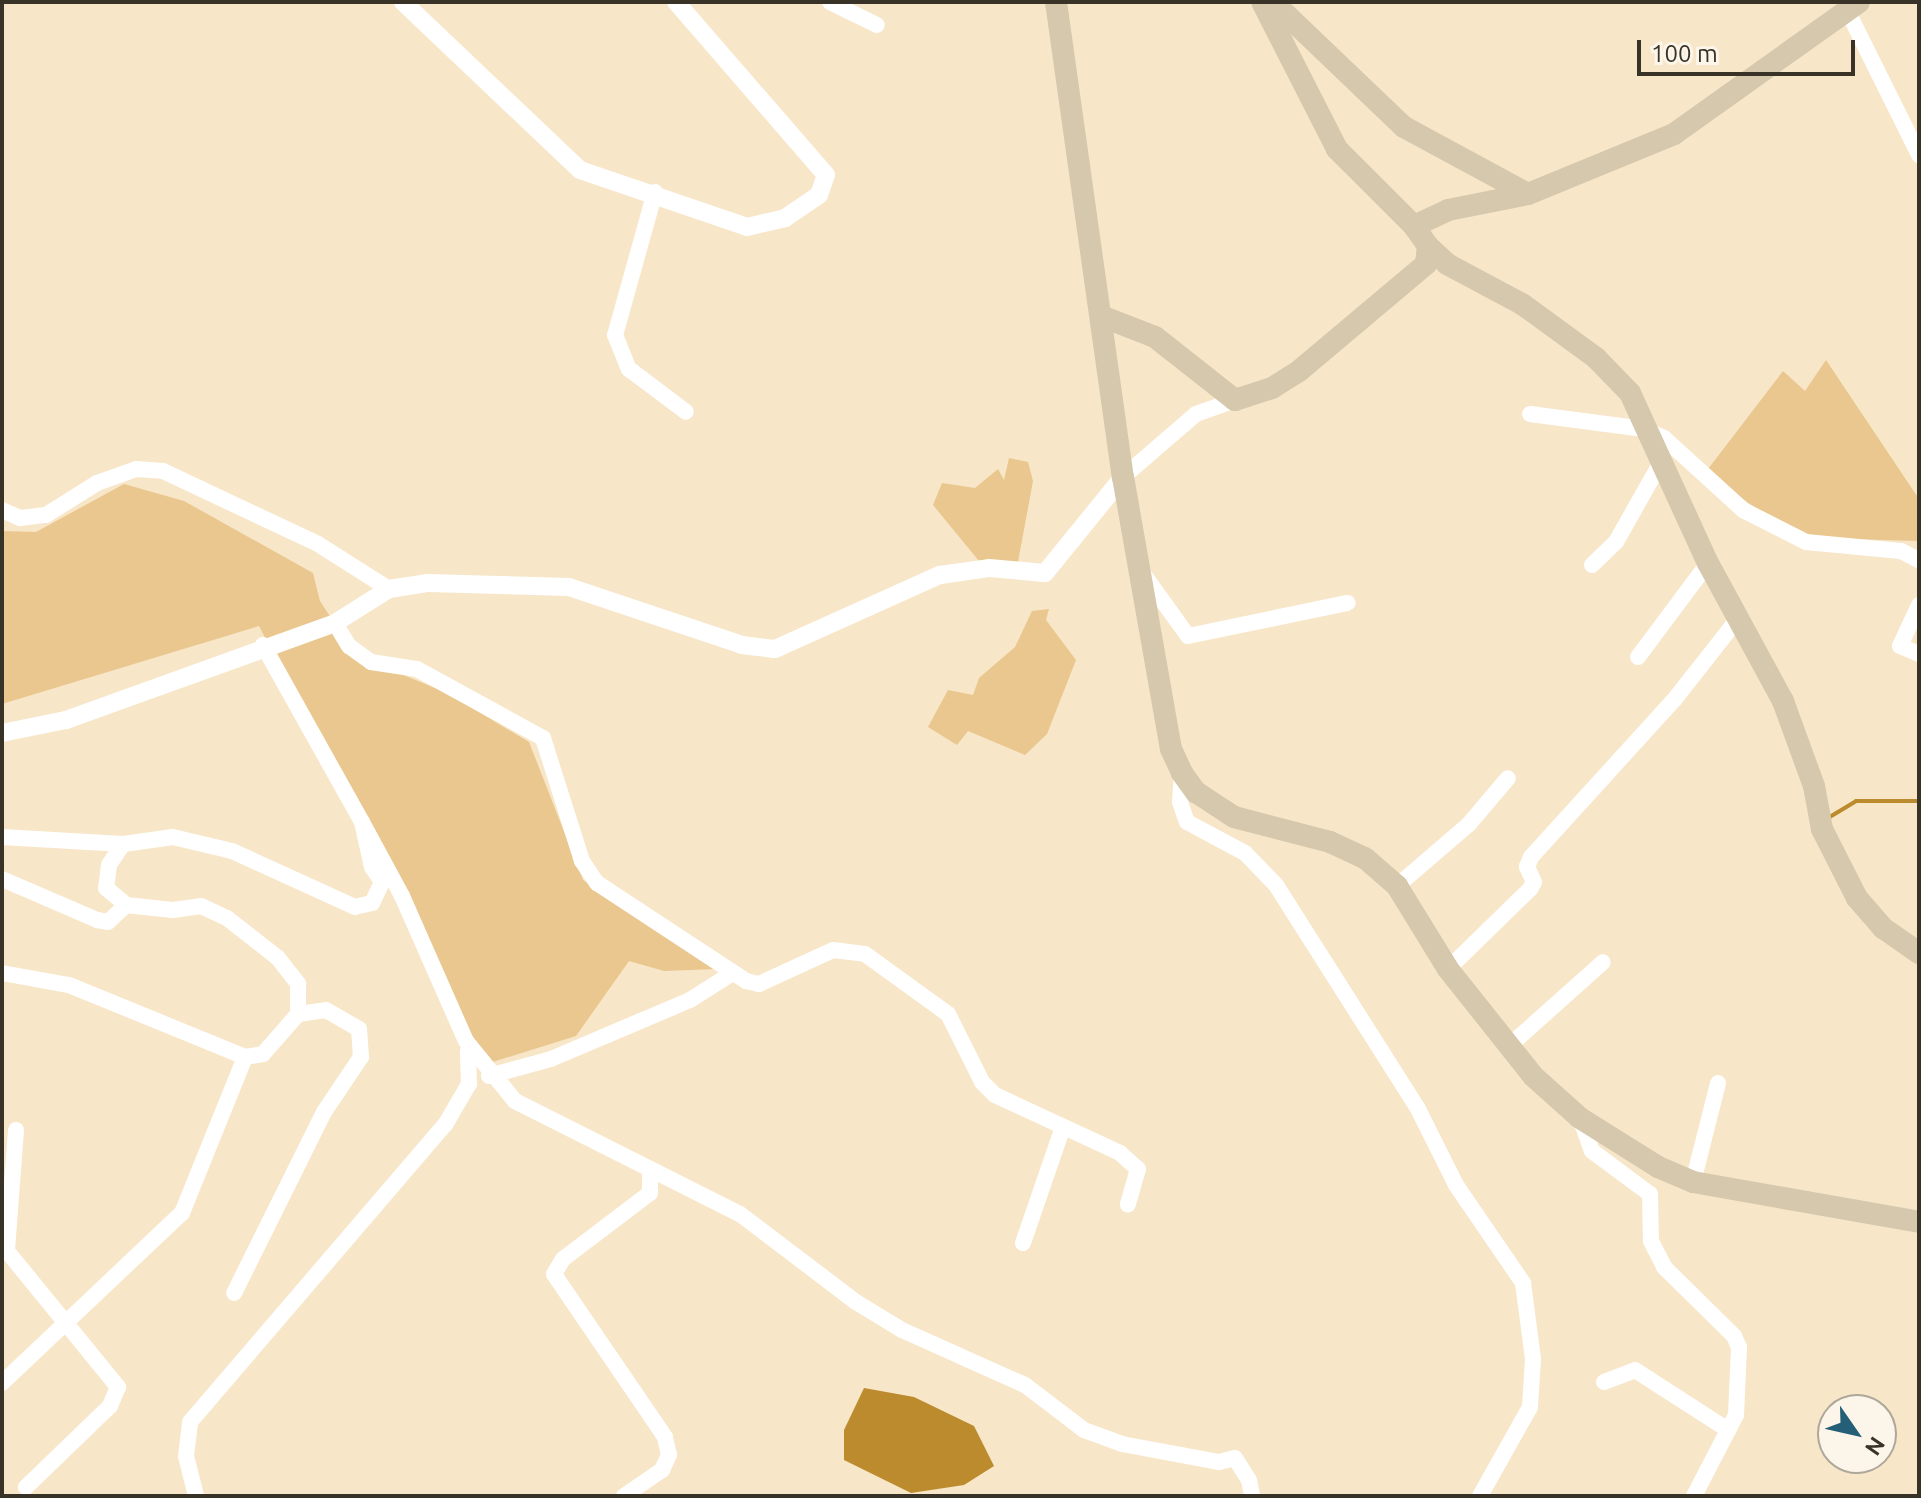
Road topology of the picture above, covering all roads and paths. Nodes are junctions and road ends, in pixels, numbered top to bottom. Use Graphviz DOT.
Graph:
graph roads {
  1 [pos="403,2"];
  2 [pos="676,2"];
  3 [pos="830,2"];
  4 [pos="1056,2"];
  5 [pos="1262,2"];
  6 [pos="1273,2"];
  7 [pos="1853,7"];
  8 [pos="877,25"];
  9 [pos="1919,155"];
  10 [pos="655,192"];
  11 [pos="1528,194"];
  12 [pos="1414,226"];
  13 [pos="1428,246"];
  14 [pos="1101,316"];
  15 [pos="1235,400"];
  16 [pos="686,412"];
  17 [pos="1530,414"];
  18 [pos="1644,429"];
  19 [pos="1660,464"];
  20 [pos="1123,477"];
  21 [pos="2,510"];
  22 [pos="1919,560"];
  23 [pos="1708,563"];
  24 [pos="1592,565"];
  25 [pos="1143,572"];
  26 [pos="389,589"];
  27 [pos="1348,603"];
  28 [pos="1919,605"];
  29 [pos="1740,616"];
  30 [pos="335,623"];
  31 [pos="263,645"];
  32 [pos="1919,654"];
  33 [pos="1638,657"];
  34 [pos="2,733"];
  35 [pos="1182,773"];
  36 [pos="1508,778"];
  37 [pos="362,822"];
  38 [pos="2,837"];
  39 [pos="123,844"];
  40 [pos="2,879"];
  41 [pos="1397,886"];
  42 [pos="126,905"];
  43 [pos="1919,953"];
  44 [pos="1603,962"];
  45 [pos="1448,969"];
  46 [pos="2,973"];
  47 [pos="731,974"];
  48 [pos="298,1014"];
  49 [pos="466,1041"];
  50 [pos="1508,1047"];
  51 [pos="245,1057"];
  52 [pos="489,1076"];
  53 [pos="1718,1083"];
  54 [pos="1580,1118"];
  55 [pos="1063,1127"];
  56 [pos="16,1130"];
  57 [pos="650,1171"];
  58 [pos="1693,1182"];
  59 [pos="1128,1205"];
  60 [pos="1919,1222"];
  61 [pos="1023,1243"];
  62 [pos="4,1251"];
  63 [pos="234,1293"];
  64 [pos="65,1325"];
  65 [pos="1604,1382"];
  66 [pos="2,1383"];
  67 [pos="1728,1430"];
  68 [pos="26,1487"];
  69 [pos="196,1496"];
  70 [pos="624,1496"];
  71 [pos="1252,1496"];
  72 [pos="1480,1496"];
  73 [pos="1694,1496"];
  1 -- 10 [label="street"];
  2 -- 10 [label="street"];
  3 -- 8 [label="street"];
  4 -- 14 [label="main road"];
  5 -- 12 [label="main road"];
  6 -- 11 [label="main road"];
  7 -- 9 [label="street"];
  7 -- 11 [label="main road"];
  10 -- 16 [label="street"];
  11 -- 12 [label="main road"];
  12 -- 13 [label="main road"];
  13 -- 15 [label="main road"];
  13 -- 18 [label="main road"];
  14 -- 15 [label="main road"];
  14 -- 20 [label="main road"];
  15 -- 20 [label="street"];
  17 -- 18 [label="street"];
  18 -- 19 [label="main road"];
  18 -- 22 [label="street"];
  19 -- 23 [label="main road"];
  19 -- 24 [label="street"];
  20 -- 25 [label="main road"];
  20 -- 26 [label="street"];
  21 -- 26 [label="street"];
  23 -- 29 [label="main road"];
  23 -- 33 [label="street"];
  25 -- 27 [label="street"];
  25 -- 35 [label="main road"];
  26 -- 30 [label="street"];
  28 -- 32 [label="street"];
  29 -- 43 [label="main road"];
  29 -- 45 [label="street"];
  30 -- 31 [label="street"];
  30 -- 47 [label="street"];
  31 -- 34 [label="street"];
  31 -- 37 [label="street"];
  35 -- 41 [label="main road"];
  35 -- 72 [label="street"];
  36 -- 41 [label="street"];
  37 -- 39 [label="street"];
  37 -- 49 [label="street"];
  38 -- 39 [label="street"];
  39 -- 42 [label="street"];
  40 -- 42 [label="street"];
  41 -- 45 [label="main road"];
  42 -- 48 [label="street"];
  44 -- 50 [label="street"];
  45 -- 50 [label="main road"];
  46 -- 51 [label="street"];
  47 -- 52 [label="street"];
  47 -- 55 [label="street"];
  48 -- 51 [label="street"];
  48 -- 63 [label="street"];
  49 -- 52 [label="street"];
  49 -- 69 [label="street"];
  50 -- 54 [label="main road"];
  51 -- 64 [label="street"];
  52 -- 57 [label="street"];
  53 -- 58 [label="street"];
  54 -- 58 [label="main road"];
  54 -- 67 [label="street"];
  55 -- 59 [label="street"];
  55 -- 61 [label="street"];
  56 -- 62 [label="street"];
  57 -- 70 [label="street"];
  57 -- 71 [label="street"];
  58 -- 60 [label="main road"];
  62 -- 64 [label="street"];
  64 -- 66 [label="street"];
  64 -- 68 [label="street"];
  65 -- 67 [label="street"];
  67 -- 73 [label="street"];
}
